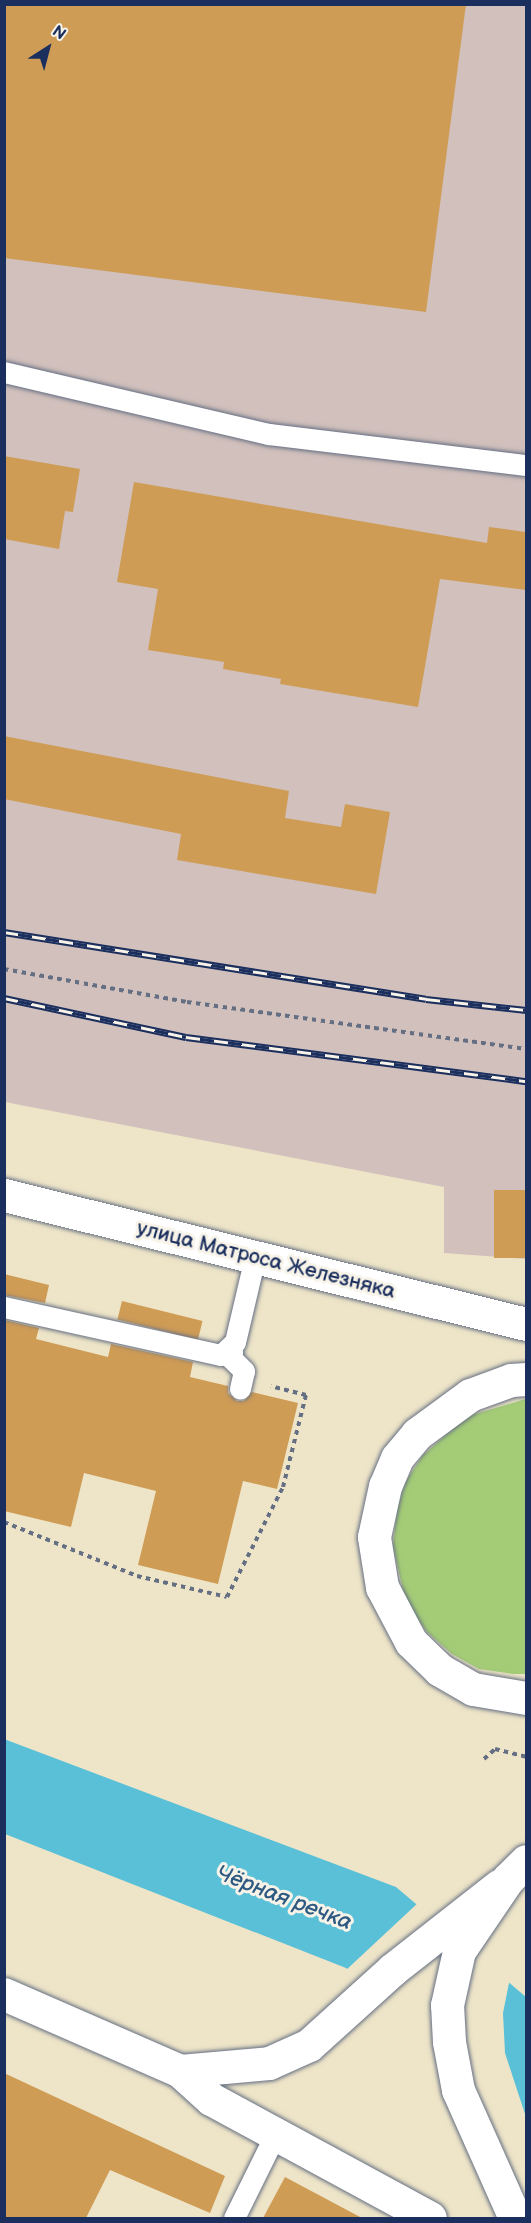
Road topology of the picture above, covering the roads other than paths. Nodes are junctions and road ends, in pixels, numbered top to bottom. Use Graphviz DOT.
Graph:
graph roads {
  1 [pos="4,372"];
  2 [pos="526,465"];
  3 [pos="4,1195"];
  4 [pos="255,1257"];
  5 [pos="4,1306"];
  6 [pos="526,1324"];
  7 [pos="232,1348"];
  8 [pos="526,1379"];
  9 [pos="241,1384"];
  10 [pos="526,1698"];
  11 [pos="517,1870"];
  12 [pos="4,1994"];
  13 [pos="180,2070"];
  14 [pos="276,2133"];
  15 [pos="234,2218"];
  16 [pos="430,2218"];
  17 [pos="515,2218"];
  1 -- 2 [label="lane"];
  3 -- 4 [label="street, улица Матроса Железняка"];
  4 -- 6 [label="street, улица Матроса Железняка"];
  4 -- 7 [label="lane"];
  5 -- 7 [label="lane"];
  7 -- 9 [label="lane"];
  8 -- 10 [label="street"];
  11 -- 13 [label="street"];
  11 -- 17 [label="street"];
  12 -- 13 [label="street"];
  13 -- 14 [label="street"];
  14 -- 15 [label="lane"];
  14 -- 16 [label="street"];
}
